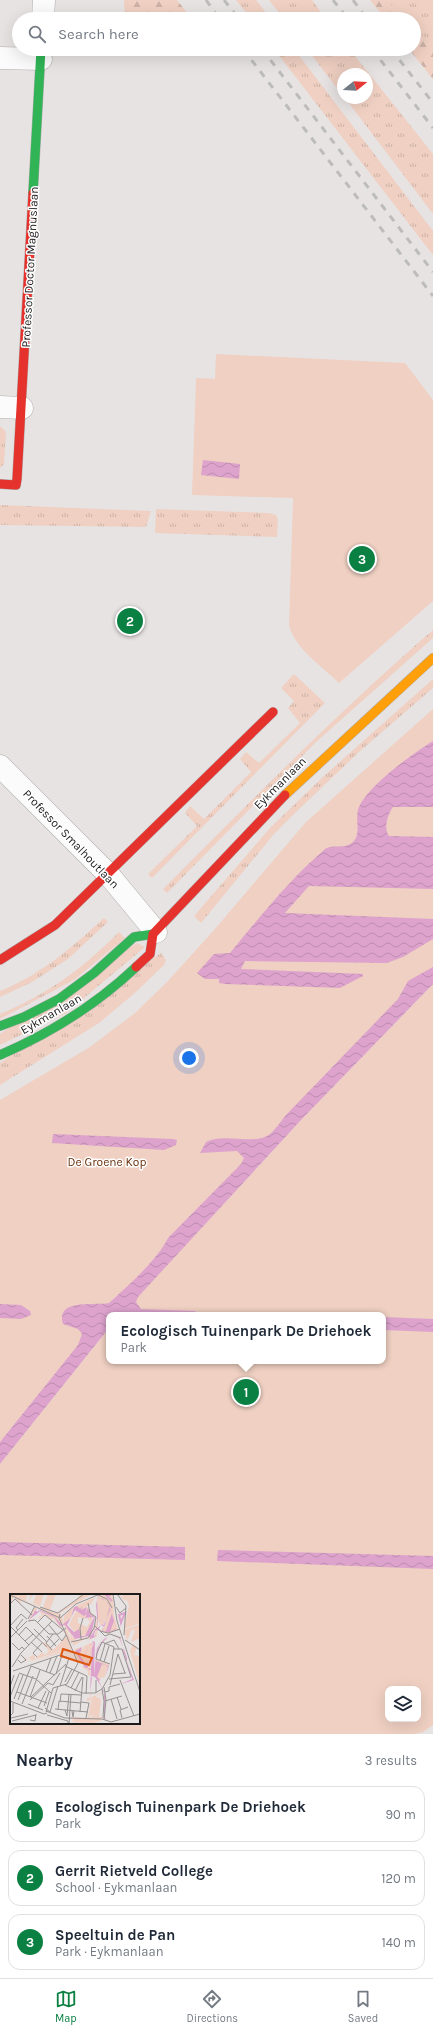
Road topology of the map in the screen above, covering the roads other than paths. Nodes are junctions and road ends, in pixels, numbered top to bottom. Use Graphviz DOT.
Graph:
graph roads {
  1 [pos="44,0"];
  2 [pos="43,12"];
  3 [pos="20,56"];
  4 [pos="41,56"];
  5 [pos="0,58"];
  6 [pos="0,407"];
  7 [pos="22,408"];
  8 [pos="0,484"];
  9 [pos="433,658"];
  10 [pos="273,712"];
  11 [pos="0,766"];
  12 [pos="108,874"];
  13 [pos="154,933"];
  14 [pos="0,960"];
  15 [pos="0,1026"];
  16 [pos="0,1055"];
  1 -- 2 [label="street"];
  3 -- 5 [label="street"];
  4 -- 7 [label="street, Professor Doctor Magnuslaan"];
  6 -- 7 [label="street"];
  7 -- 8 [label="street, Professor Doctor Magnuslaan"];
  9 -- 13 [label="street, Eykmanlaan"];
  10 -- 12 [label="street"];
  11 -- 12 [label="street, Professor Smalhoutlaan"];
  12 -- 13 [label="street, Professor Smalhoutlaan"];
  12 -- 14 [label="street"];
  13 -- 15 [label="street, Eykmanlaan"];
  13 -- 16 [label="street, Eykmanlaan"];
}
